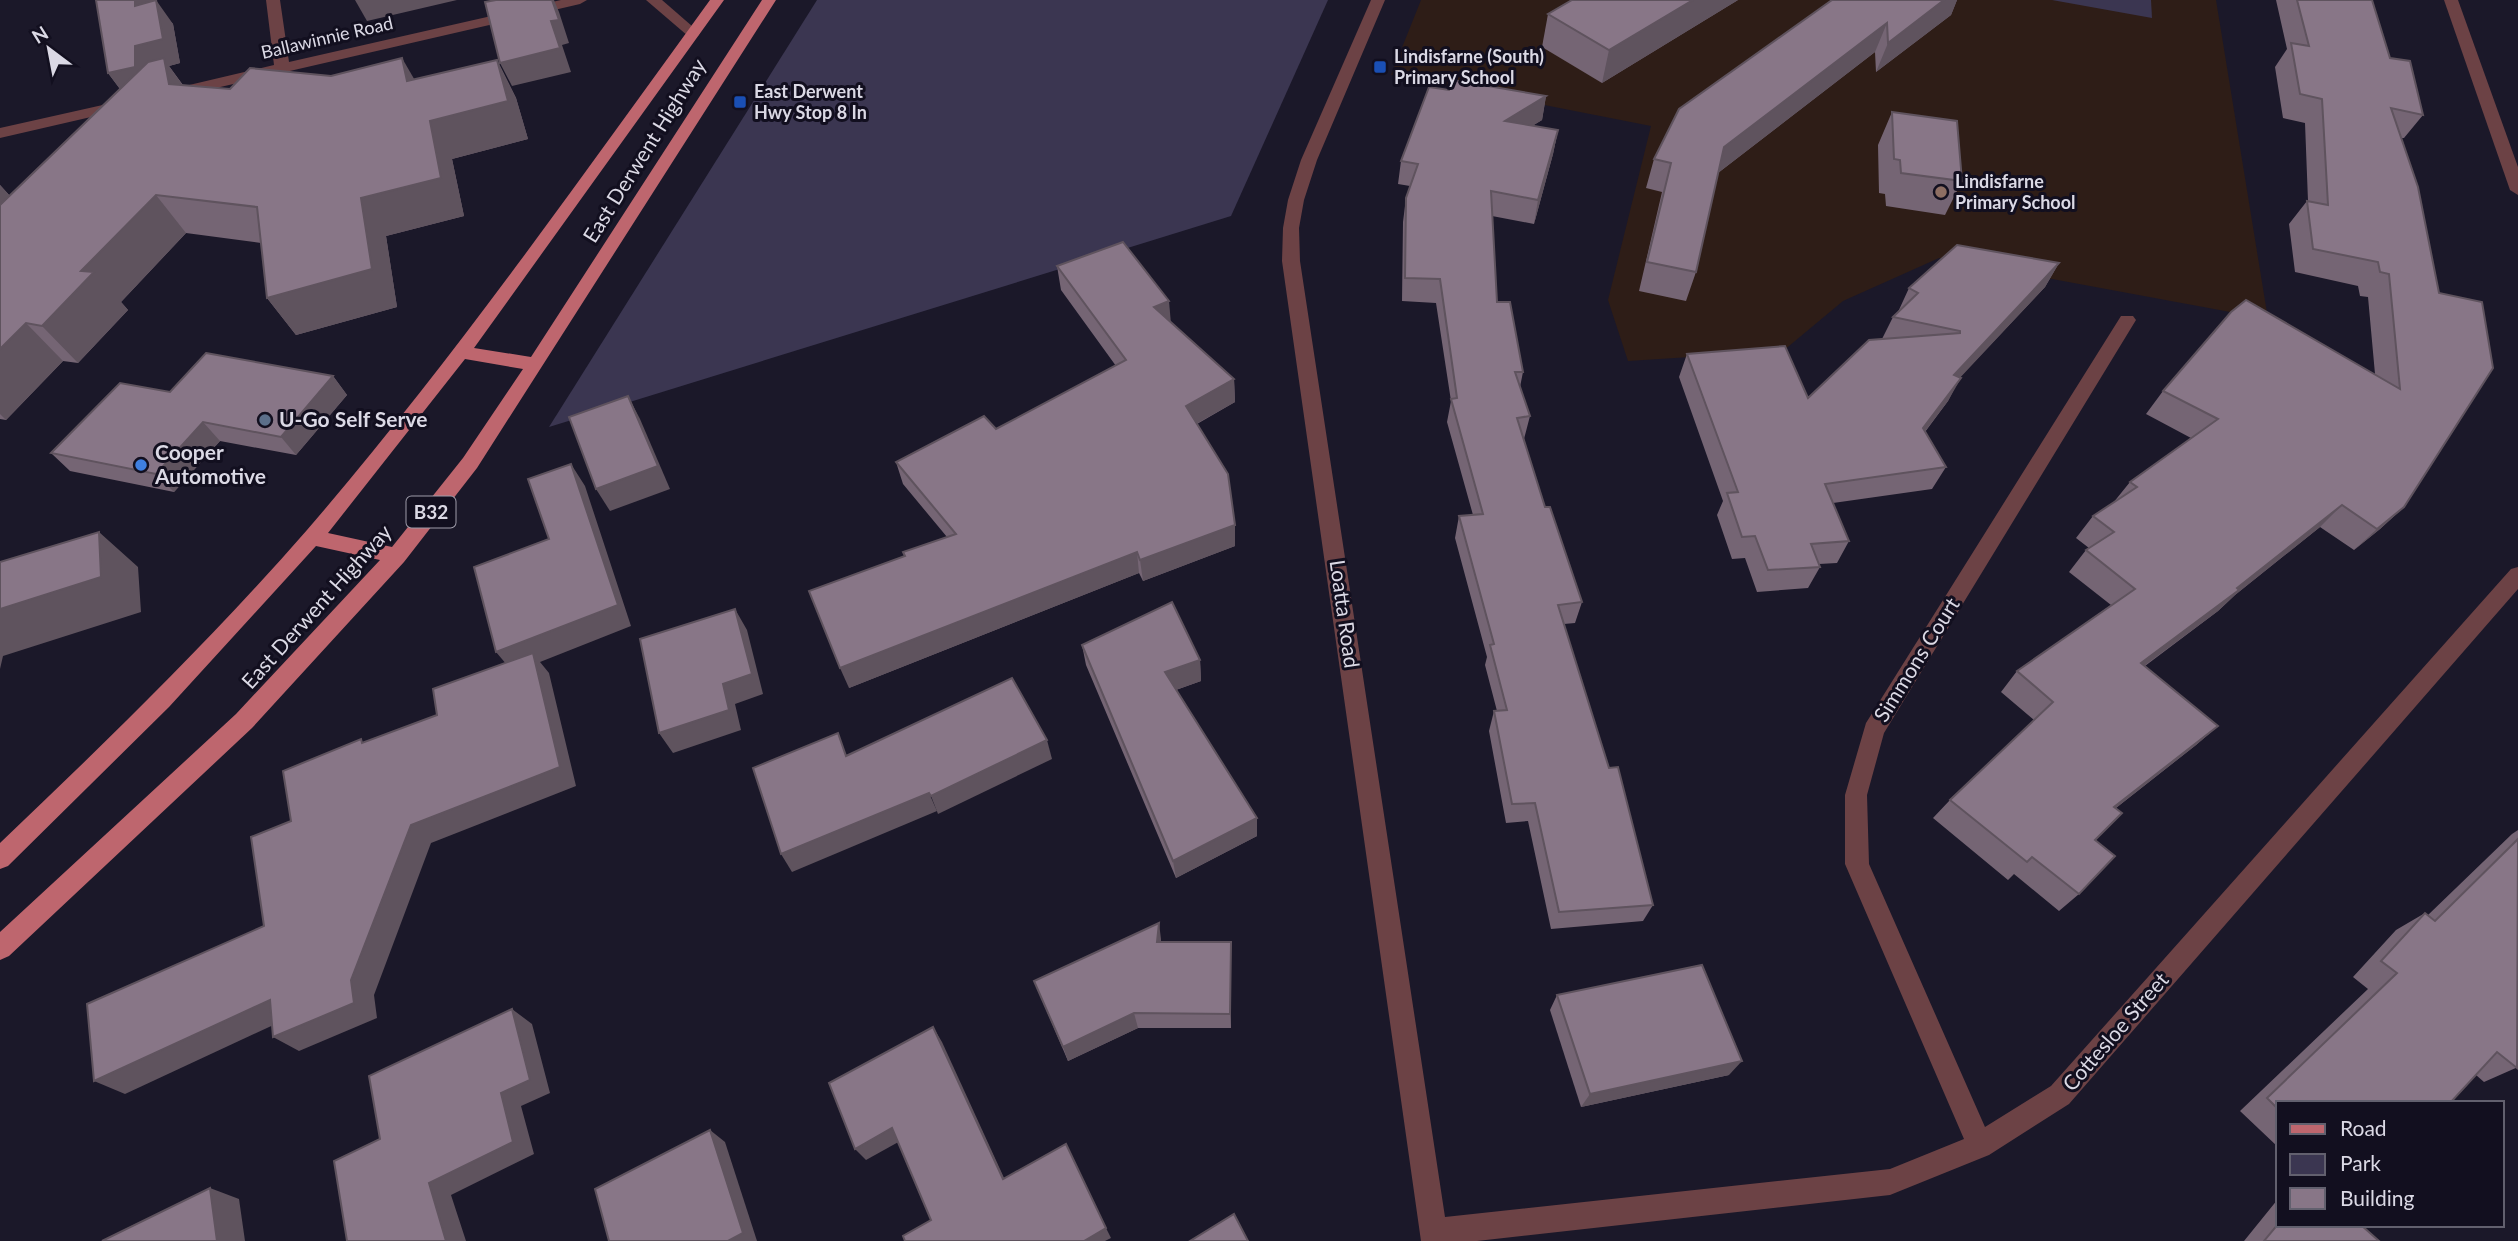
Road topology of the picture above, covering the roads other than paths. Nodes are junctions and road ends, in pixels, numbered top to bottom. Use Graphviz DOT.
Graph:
graph roads {
  1 [pos="273,0"];
  2 [pos="580,0"];
  3 [pos="653,0"];
  4 [pos="717,0"];
  5 [pos="769,0"];
  6 [pos="1378,0"];
  7 [pos="2451,0"];
  8 [pos="693,33"];
  9 [pos="282,68"];
  10 [pos="2497,127"];
  11 [pos="2518,128"];
  12 [pos="0,134"];
  13 [pos="2518,190"];
  14 [pos="2127,320"];
  15 [pos="460,352"];
  16 [pos="536,364"];
  17 [pos="312,537"];
  18 [pos="397,556"];
  19 [pos="2518,575"];
  20 [pos="0,858"];
  21 [pos="0,948"];
  22 [pos="1980,1146"];
  23 [pos="1435,1236"];
  1 -- 9 [label="street"];
  2 -- 9 [label="street, Ballawinnie Road"];
  3 -- 8 [label="street"];
  4 -- 8 [label="main road, East Derwent Highway"];
  5 -- 16 [label="main road, East Derwent Highway / B32"];
  6 -- 23 [label="street, Loatta Road"];
  7 -- 10 [label="street"];
  8 -- 15 [label="main road, East Derwent Highway"];
  9 -- 12 [label="street, Ballawinnie Road"];
  10 -- 11 [label="street"];
  10 -- 13 [label="street"];
  14 -- 22 [label="street, Simmons Court"];
  15 -- 16 [label="main road"];
  15 -- 17 [label="main road, East Derwent Highway"];
  16 -- 18 [label="main road, East Derwent Highway / B32"];
  17 -- 18 [label="main road"];
  17 -- 20 [label="main road, East Derwent Highway"];
  18 -- 21 [label="main road, East Derwent Highway / B32"];
  19 -- 22 [label="street, Cottesloe Street"];
  22 -- 23 [label="street, Cottesloe Street"];
}
